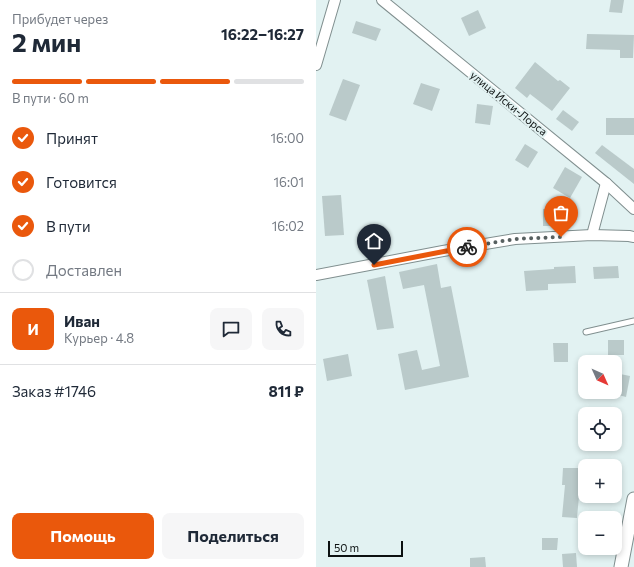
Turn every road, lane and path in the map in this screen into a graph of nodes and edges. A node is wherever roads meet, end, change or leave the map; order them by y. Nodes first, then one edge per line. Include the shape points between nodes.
1 (335, 0) edge
2 (382, 0) edge
3 (316, 65) edge
4 (606, 183) junction
5 (634, 209) edge
6 (592, 235) junction
7 (634, 237) edge
8 (316, 275) edge
9 (634, 321) edge
10 (586, 332) dead end
11 (634, 499) edge
12 (621, 567) edge

1 - 3 street
2 - 4 street, улица Иски-Лорса
4 - 5 street, улица Иски-Лорса
4 - 6 street
6 - 7 street
6 - 8 street via 515,239
9 - 10 lane
11 - 12 street

